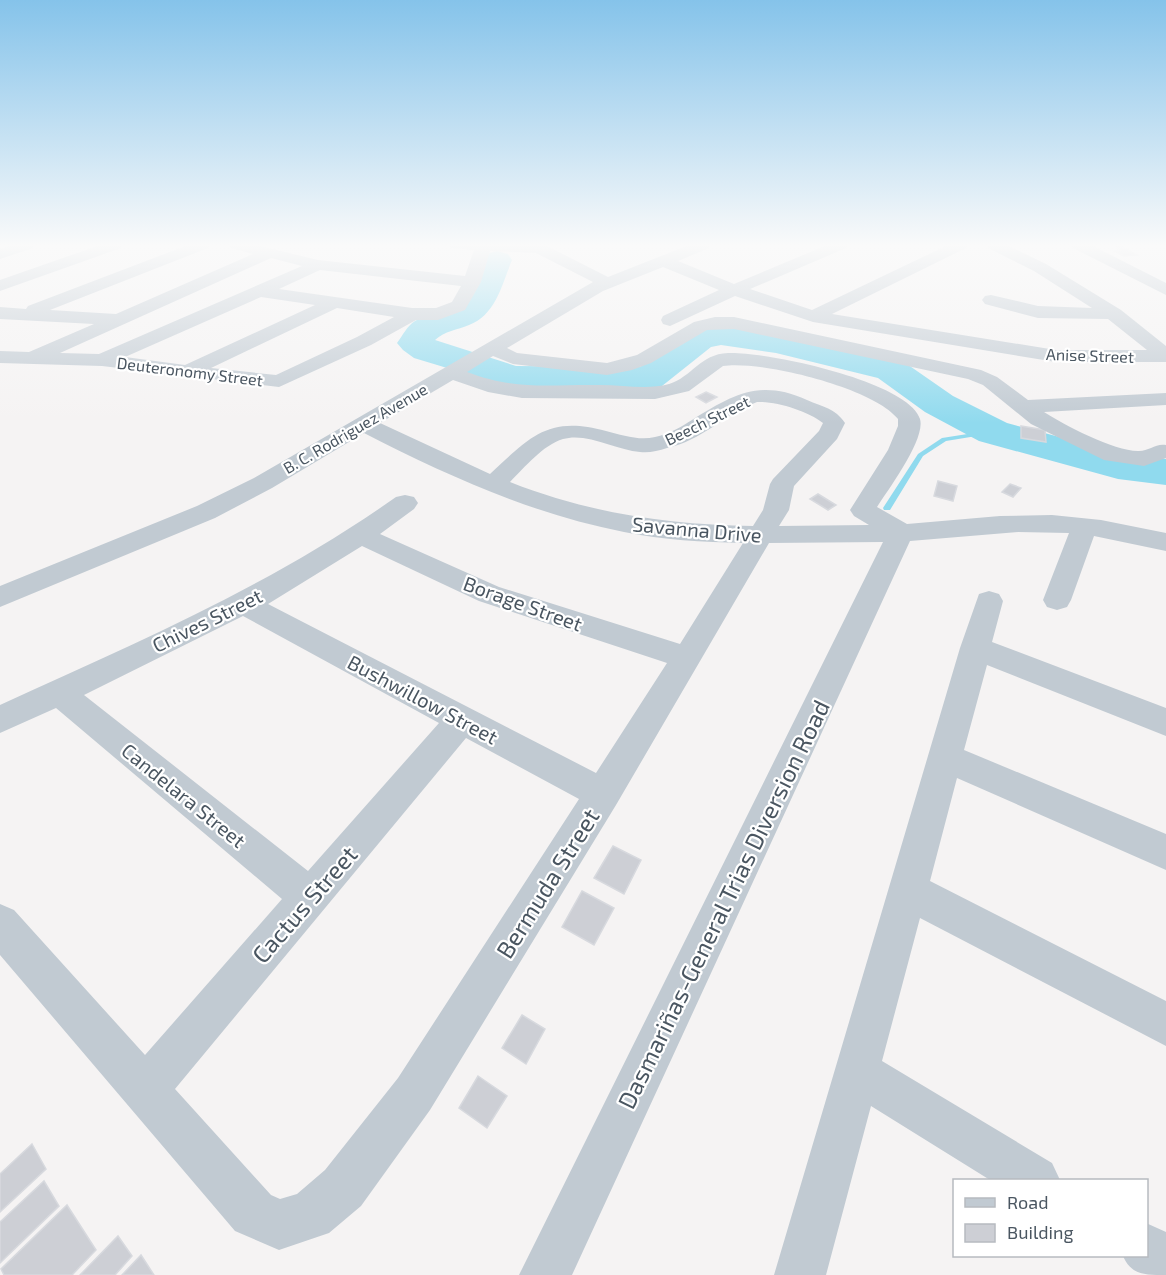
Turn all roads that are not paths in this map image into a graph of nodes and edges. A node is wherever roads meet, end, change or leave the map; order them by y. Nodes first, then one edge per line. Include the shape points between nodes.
1 (49, 304) edge
2 (150, 304) edge
3 (330, 304) edge
4 (344, 304) edge
5 (460, 304) edge
6 (569, 304) edge
7 (704, 304) edge
8 (778, 304) edge
9 (837, 304) edge
10 (1009, 304) edge
11 (1099, 304) edge
12 (228, 305) joint
13 (0, 313) edge
14 (25, 314) junction
15 (412, 314) junction
16 (1114, 314) junction
17 (813, 316) junction
18 (117, 319) junction
19 (663, 324) dead end
20 (490, 349) junction
21 (1166, 356) edge
22 (2, 359) edge
23 (31, 359) junction
24 (102, 360) junction
25 (188, 371) junction
26 (452, 371) junction
27 (1166, 399) edge
28 (1166, 411) edge
29 (1032, 413) junction
30 (364, 424) junction
31 (1162, 451) dead end
32 (492, 484) junction
33 (405, 503) dead end
34 (1085, 526) junction
35 (901, 532) junction
36 (362, 536) junction
37 (762, 536) junction
38 (1166, 542) edge
39 (0, 597) edge
40 (1057, 600) dead end
41 (988, 601) dead end
42 (244, 604) junction
43 (975, 648) junction
44 (687, 658) junction
45 (58, 692) junction
46 (462, 719) junction
47 (0, 720) edge
48 (1166, 722) edge
49 (945, 757) junction
50 (603, 794) junction
51 (1166, 852) edge
52 (908, 890) junction
53 (310, 897) junction
54 (4, 936) edge
55 (1166, 1024) edge
56 (856, 1072) junction
57 (146, 1089) junction
58 (1033, 1179) edge
59 (1148, 1250) edge
60 (1166, 1261) edge
61 (545, 1275) edge
62 (800, 1275) edge

1 - 14 street
2 - 18 street
3 - 25 street
4 - 15 street
5 - 15 street via 428,316
6 - 20 street, B. C. Rodriguez Avenue
7 - 19 street
8 - 17 street, Anise Street
9 - 17 street
10 - 16 street via 1038,312
11 - 16 street
12 - 18 street
12 - 24 street
13 - 14 street
14 - 18 street
15 - 25 street, Deuteronomy Street via 364,342 279,381
16 - 21 street
17 - 21 street, Anise Street via 1056,356
18 - 23 street
20 - 26 street, B. C. Rodriguez Avenue
20 - 29 street via 513,357 607,369 644,359 701,326 734,323 974,374 990,381
22 - 23 street, Deuteronomy Street
23 - 24 street, Deuteronomy Street
24 - 25 street, Deuteronomy Street
26 - 30 street, B. C. Rodriguez Avenue
26 - 35 street via 510,391 636,392 673,390 687,384 707,364 743,358 803,370 873,391 897,403 909,418 910,434 863,510
27 - 29 street
28 - 29 street
29 - 31 street via 1112,455 1144,459
30 - 32 street, Savanna Drive
30 - 39 street, B. C. Rodriguez Avenue via 206,512
32 - 37 street, Savanna Drive via 615,521 664,530
32 - 37 street, Beech Street via 541,443 561,432 582,432 651,446 677,438 750,398 779,396 824,414 834,423 830,434 782,484 776,510
33 - 36 street, Chives Street
34 - 35 street, Savanna Drive via 1036,523
34 - 38 street, Savanna Drive
34 - 40 street
35 - 37 street, Savanna Drive
35 - 61 street, Dasmariñas-General Trias Diversion Road
36 - 42 street, Chives Street
36 - 44 street, Borage Street via 489,594
37 - 44 street, Bermuda Street
41 - 43 street
42 - 45 street, Chives Street
42 - 46 street, Bushwillow Street
43 - 48 street
43 - 49 street
44 - 50 street, Bermuda Street
45 - 47 street, Chives Street
45 - 53 street, Candelara Street
46 - 50 street, Bushwillow Street
46 - 53 street, Cactus Street
49 - 51 street
49 - 52 street
50 - 57 street, Bermuda Street via 414,1094 343,1188 311,1215 279,1225 253,1213
52 - 55 street
52 - 56 street
53 - 57 street, Cactus Street
54 - 57 street
56 - 58 street
56 - 62 street
59 - 60 street

